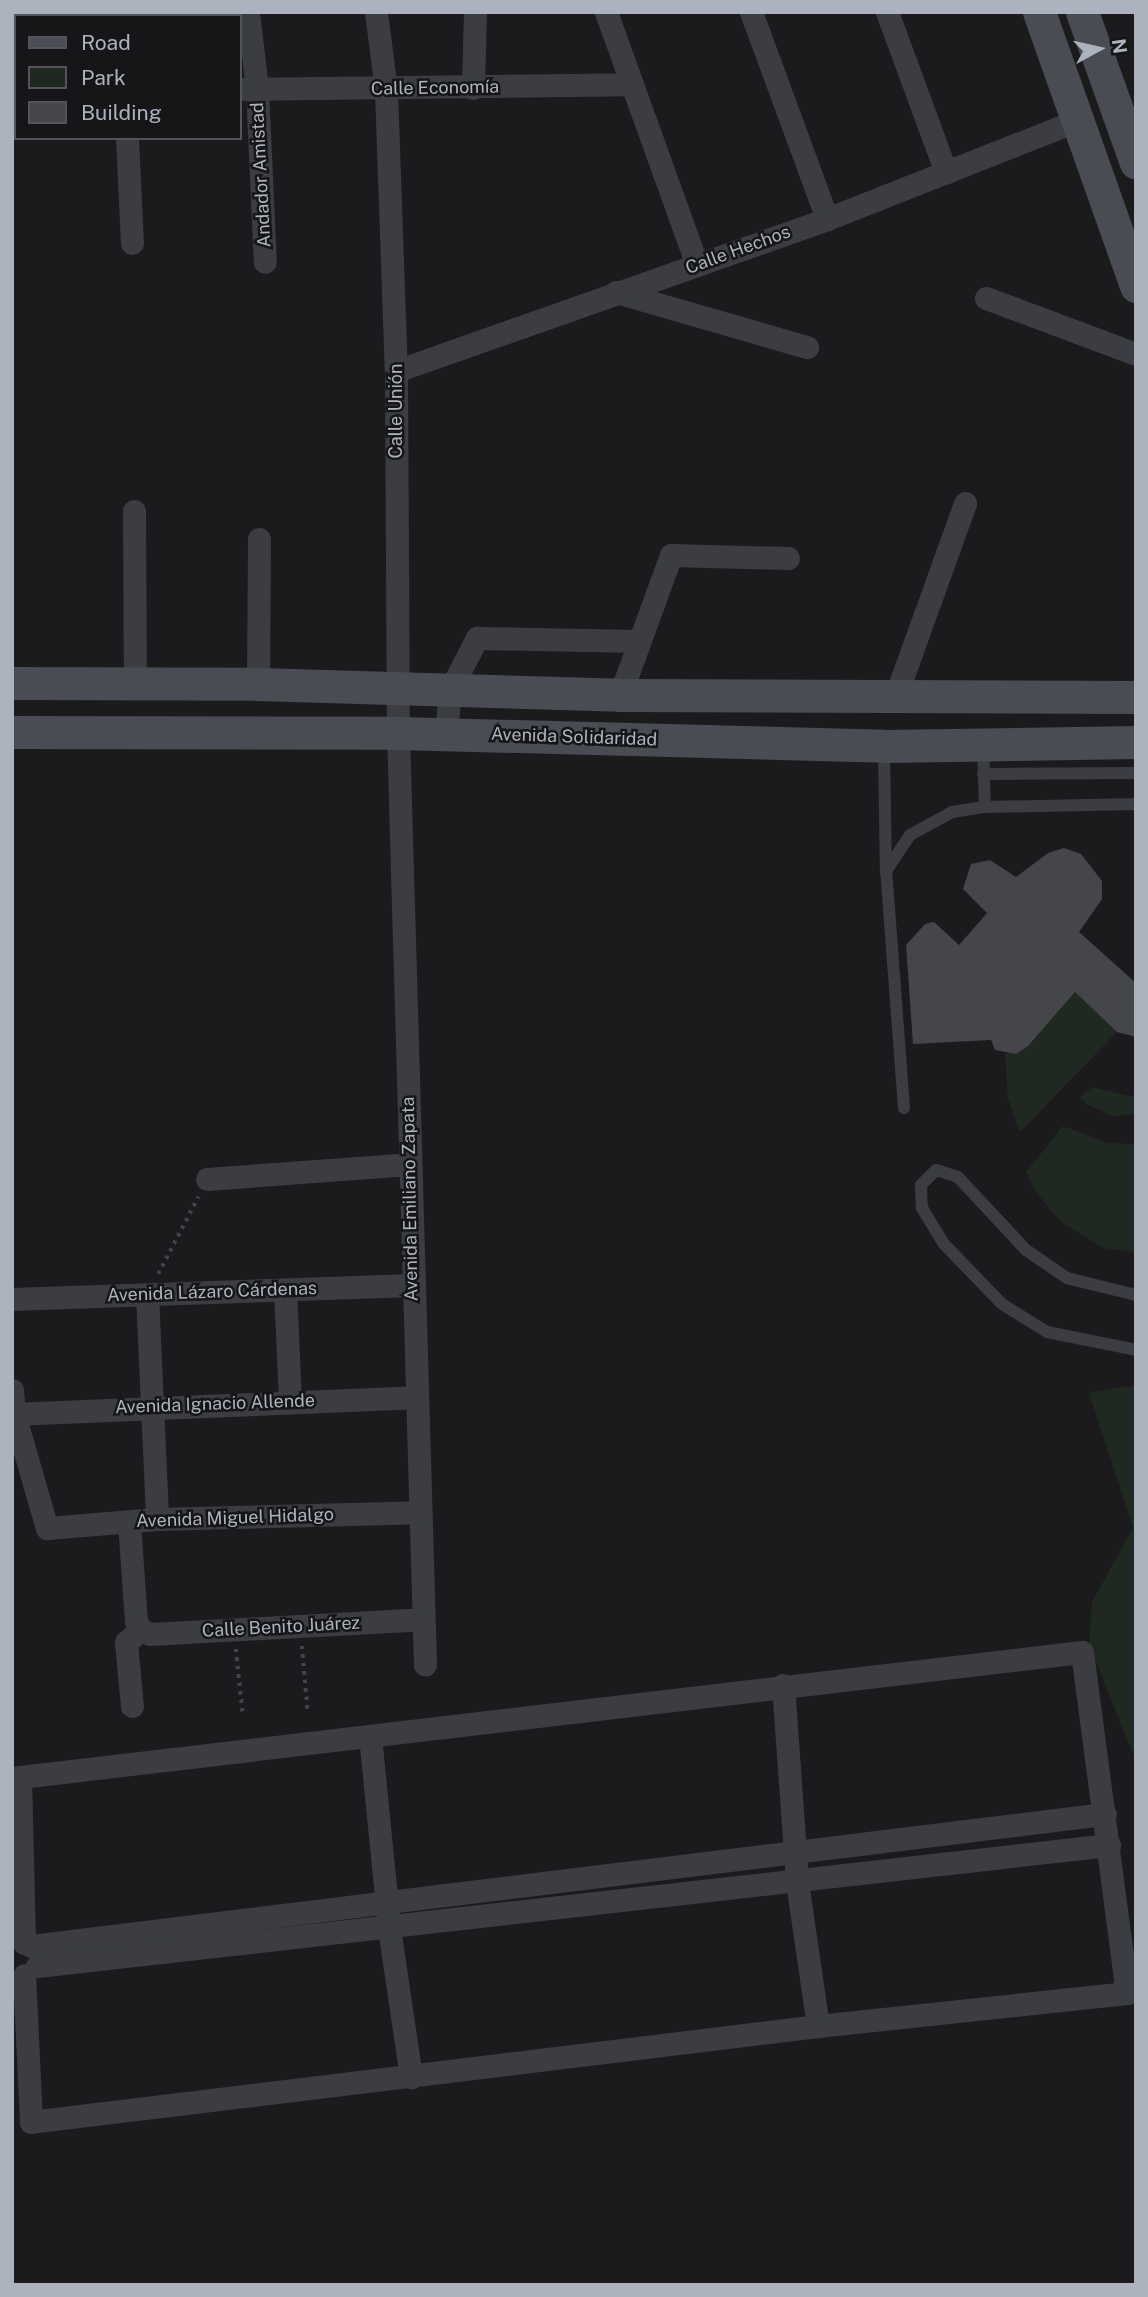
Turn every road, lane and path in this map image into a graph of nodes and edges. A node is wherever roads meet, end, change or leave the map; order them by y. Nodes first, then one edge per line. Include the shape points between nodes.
1 (248, 12) edge
2 (376, 12) edge
3 (475, 12) edge
4 (606, 12) edge
5 (751, 12) edge
6 (887, 12) edge
7 (1039, 12) edge
8 (1082, 12) edge
9 (630, 84) junction
10 (472, 88) junction
11 (248, 89) edge
12 (386, 90) junction
13 (1078, 120) junction
14 (127, 140) edge
15 (1135, 159) edge
16 (946, 172) junction
17 (827, 219) junction
18 (1127, 231) edge
19 (132, 243) dead end
20 (265, 262) dead end
21 (697, 265) junction
22 (1136, 286) edge
23 (616, 292) junction
24 (986, 298) dead end
25 (807, 347) dead end
26 (1136, 354) edge
27 (396, 371) junction
28 (965, 503) dead end
29 (134, 511) dead end
30 (259, 539) dead end
31 (788, 558) dead end
32 (639, 641) junction
33 (12, 683) edge
34 (135, 684) junction
35 (258, 684) junction
36 (397, 688) junction
37 (450, 690) junction
38 (620, 695) junction
39 (839, 695) junction
40 (896, 695) junction
41 (1136, 697) edge
42 (12, 732) edge
43 (398, 733) junction
44 (446, 734) junction
45 (1136, 742) edge
46 (839, 744) junction
47 (884, 746) junction
48 (983, 759) junction
49 (1136, 773) edge
50 (1136, 804) edge
51 (985, 807) junction
52 (886, 871) junction
53 (904, 1108) dead end
54 (409, 1164) junction
55 (207, 1179) joint
56 (412, 1285) junction
57 (285, 1290) junction
58 (147, 1295) junction
59 (1136, 1295) edge
60 (12, 1299) edge
61 (1136, 1350) edge
62 (12, 1390) edge
63 (416, 1397) junction
64 (290, 1401) junction
65 (152, 1405) junction
66 (14, 1415) junction
67 (419, 1512) junction
68 (157, 1519) junction
69 (129, 1522) junction
70 (423, 1619) junction
71 (300, 1626) junction
72 (141, 1630) junction
73 (235, 1630) junction
74 (425, 1665) dead end
75 (783, 1685) junction
76 (132, 1706) dead end
77 (308, 1712) dead end
78 (243, 1714) dead end
79 (370, 1736) junction
80 (16, 1778) edge
81 (1105, 1814) junction
82 (1109, 1845) junction
83 (795, 1852) junction
84 (797, 1882) junction
85 (387, 1903) junction
86 (389, 1928) junction
87 (23, 1958) edge
88 (818, 2025) junction
89 (411, 2077) junction

1 - 11 street, Andador Amistad
2 - 12 street, Calle Unión
3 - 10 street
4 - 9 street
5 - 17 street
6 - 16 street
7 - 13 main road
8 - 15 main road
9 - 10 street, Calle Economía
9 - 21 street
10 - 12 street, Calle Economía
11 - 12 street, Calle Economía
11 - 20 street, Andador Amistad
12 - 27 street, Calle Unión
13 - 16 street, Calle Hechos
13 - 18 main road
14 - 19 street
16 - 17 street, Calle Hechos
17 - 21 street, Calle Hechos
18 - 22 main road
21 - 23 street, Calle Hechos
23 - 25 street
23 - 27 street, Calle Hechos
24 - 26 street
27 - 36 street, Calle Unión
28 - 40 street
29 - 34 street
30 - 35 street
31 - 32 street via 671,555
32 - 37 street via 477,638
32 - 38 street
33 - 34 main road
34 - 35 main road
35 - 36 main road
36 - 37 main road
36 - 43 street, Calle Unión
37 - 38 main road
37 - 44 street
38 - 39 main road
39 - 40 main road
39 - 46 main road
40 - 41 main road
42 - 43 main road, Avenida Solidaridad
43 - 44 main road, Avenida Solidaridad
43 - 54 street, Avenida Emiliano Zapata
44 - 46 main road, Avenida Solidaridad
45 - 48 main road, Avenida Solidaridad
46 - 47 main road, Avenida Solidaridad
47 - 48 main road, Avenida Solidaridad
47 - 52 lane
48 - 49 lane
48 - 51 lane
50 - 51 lane
51 - 52 lane via 927,822 910,835
52 - 53 lane
54 - 55 street
54 - 56 street, Avenida Emiliano Zapata
55 - 58 path
56 - 57 street, Avenida Lázaro Cárdenas
56 - 63 street, Avenida Emiliano Zapata
57 - 58 street, Avenida Lázaro Cárdenas
57 - 64 street
58 - 60 street, Avenida Lázaro Cárdenas
58 - 65 street
59 - 61 lane via 1067,1278 1026,1250 958,1177 936,1170 921,1185 922,1208 944,1244 1002,1304 1046,1332
62 - 66 street
63 - 64 street, Avenida Ignacio Allende
63 - 67 street, Avenida Emiliano Zapata
64 - 65 street, Avenida Ignacio Allende
65 - 66 street, Avenida Ignacio Allende
65 - 68 street
66 - 69 street, Avenida Miguel Hidalgo via 43,1524 52,1530
67 - 68 street, Avenida Miguel Hidalgo
67 - 70 street, Avenida Emiliano Zapata
68 - 69 street, Avenida Miguel Hidalgo
69 - 72 street via 136,1621
70 - 71 street, Calle Benito Juárez
70 - 74 street, Avenida Emiliano Zapata
71 - 73 street, Calle Benito Juárez
71 - 77 path
72 - 73 street, Calle Benito Juárez via 150,1634
72 - 76 street via 126,1642
73 - 78 path
75 - 79 street
75 - 81 street via 1082,1651
75 - 83 street
79 - 80 street
79 - 85 street
80 - 87 street
81 - 82 street
81 - 83 street
82 - 84 street
82 - 88 street via 1127,1993
83 - 84 street
83 - 85 street
84 - 86 street
84 - 88 street
85 - 86 street
85 - 87 street
86 - 87 street
86 - 89 street
87 - 89 street via 31,2122
88 - 89 street

